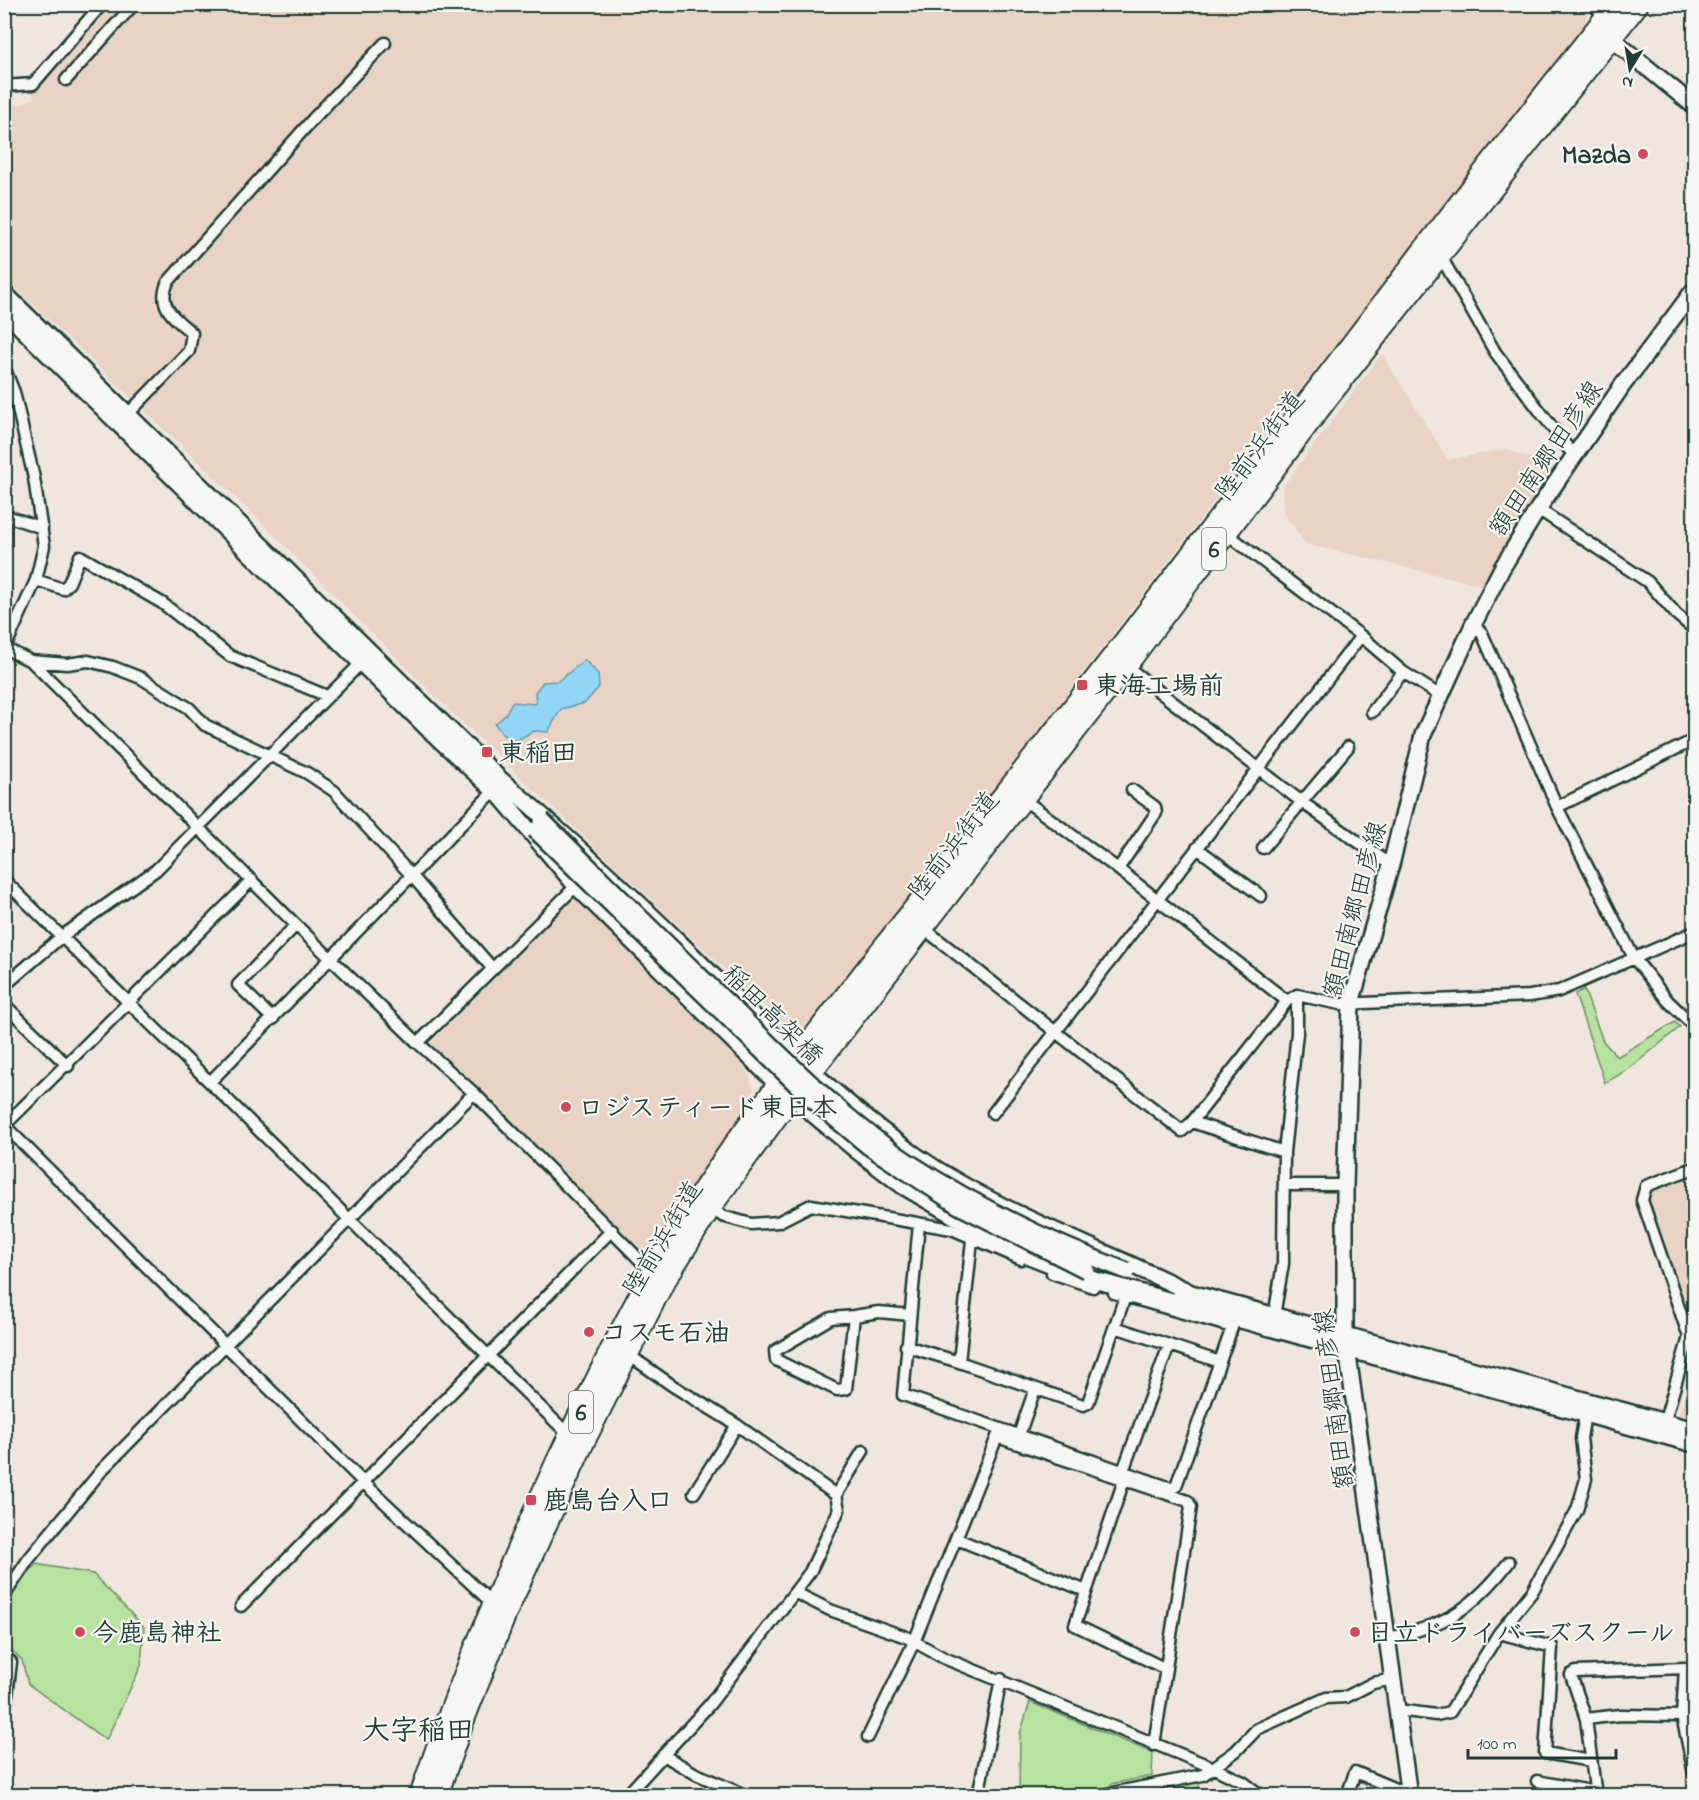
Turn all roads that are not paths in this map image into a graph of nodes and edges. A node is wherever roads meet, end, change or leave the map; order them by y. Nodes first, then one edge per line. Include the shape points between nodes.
1 (102, 4) edge
2 (135, 4) edge
3 (1638, 4) edge
4 (1606, 8) edge
5 (1612, 39) junction
6 (385, 43) dead end
7 (66, 80) dead end
8 (4, 86) edge
9 (1695, 106) edge
10 (1440, 255) junction
11 (1695, 290) edge
12 (4, 293) edge
13 (4, 311) edge
14 (4, 367) edge
15 (9, 393) edge
16 (128, 414) junction
17 (1574, 456) junction
18 (1538, 509) junction
19 (4, 515) edge
20 (42, 528) junction
21 (1226, 533) junction
22 (36, 580) junction
23 (1473, 625) junction
24 (1695, 629) edge
25 (1361, 636) junction
26 (5, 649) edge
27 (367, 657) junction
28 (31, 661) junction
29 (1126, 666) junction
30 (1403, 672) junction
31 (1439, 695) junction
32 (327, 696) junction
33 (1372, 712) dead end
34 (1695, 740) edge
35 (1348, 747) dead end
36 (270, 754) junction
37 (1258, 768) junction
38 (498, 785) junction
39 (1132, 790) dead end
40 (1023, 799) junction
41 (1303, 803) junction
42 (1557, 807) junction
43 (198, 825) junction
44 (539, 825) junction
45 (1197, 848) junction
46 (1263, 848) dead end
47 (1391, 866) junction
48 (1118, 868) junction
49 (412, 876) junction
50 (4, 880) edge
51 (252, 880) junction
52 (576, 886) junction
53 (1261, 896) dead end
54 (1157, 900) junction
55 (296, 924) junction
56 (922, 927) junction
57 (1695, 932) edge
58 (62, 938) junction
59 (1634, 958) junction
60 (333, 959) junction
61 (493, 969) junction
62 (4, 986) edge
63 (1292, 998) junction
64 (130, 1002) junction
65 (1351, 1003) junction
66 (4, 1004) edge
67 (273, 1019) junction
68 (1695, 1026) edge
69 (1056, 1032) junction
70 (418, 1043) junction
71 (804, 1064) junction
72 (68, 1066) junction
73 (210, 1082) junction
74 (784, 1090) junction
75 (474, 1093) junction
76 (993, 1113) dead end
77 (1192, 1122) junction
78 (5, 1126) edge
79 (1284, 1152) junction
80 (1695, 1168) edge
81 (1284, 1185) junction
82 (1345, 1185) junction
83 (711, 1207) junction
84 (351, 1219) junction
85 (919, 1224) junction
86 (612, 1230) junction
87 (972, 1240) junction
88 (661, 1274) junction
89 (1127, 1292) junction
90 (1190, 1292) junction
91 (910, 1315) junction
92 (854, 1316) junction
93 (1274, 1316) junction
94 (1234, 1323) junction
95 (1115, 1327) junction
96 (1345, 1334) junction
97 (225, 1344) junction
98 (1169, 1345) junction
99 (906, 1346) junction
100 (1348, 1350) junction
101 (626, 1353) junction
102 (488, 1356) junction
103 (959, 1362) junction
104 (1220, 1362) junction
105 (1035, 1389) junction
106 (1585, 1415) junction
107 (737, 1425) junction
108 (1662, 1429) junction
109 (1695, 1430) edge
110 (998, 1433) junction
111 (1019, 1435) junction
112 (576, 1441) junction
113 (1695, 1444) edge
114 (863, 1451) dead end
115 (1123, 1476) junction
116 (363, 1482) junction
117 (694, 1493) dead end
118 (836, 1495) junction
119 (957, 1539) junction
120 (1509, 1562) dead end
121 (1086, 1591) junction
122 (796, 1593) junction
123 (4, 1596) edge
124 (241, 1606) dead end
125 (500, 1608) junction
126 (1499, 1633) junction
127 (1388, 1638) junction
128 (914, 1642) junction
129 (4, 1656) edge
130 (1166, 1669) junction
131 (1001, 1679) junction
132 (1394, 1679) junction
133 (1398, 1710) junction
134 (1682, 1716) junction
135 (1586, 1719) junction
136 (4, 1720) edge
137 (868, 1737) dead end
138 (1154, 1745) junction
139 (663, 1755) junction
140 (1591, 1761) junction
141 (1214, 1768) junction
142 (1695, 1773) edge
143 (1537, 1780) dead end
144 (1130, 1793) edge
145 (1409, 1793) edge
146 (1596, 1794) edge
147 (420, 1796) edge
148 (437, 1796) edge
149 (626, 1796) edge
150 (747, 1796) edge
151 (978, 1796) edge
152 (1097, 1796) edge
153 (1262, 1796) edge
154 (1347, 1796) edge

1 - 8 street via 33,84
2 - 7 street
3 - 5 highway, 陸前浜街道 / 6
4 - 5 street
4 - 71 highway, 陸前浜街道 / 6
5 - 9 street
5 - 10 highway, 陸前浜街道 / 6
6 - 16 street via 168,282 163,291 165,306 192,333 189,351
10 - 17 street via 1495,352
10 - 21 highway, 陸前浜街道 / 6
11 - 17 street, 額田南郷田彦線
12 - 16 street
13 - 27 street
14 - 15 street
15 - 20 street via 34,478
16 - 27 street
17 - 18 street, 額田南郷田彦線
18 - 23 street, 額田南郷田彦線
18 - 24 street via 1648,582
19 - 20 street
20 - 22 street via 44,546
21 - 25 street
21 - 29 highway, 陸前浜街道 / 6
22 - 26 street
22 - 32 street via 63,589 80,556 162,603 230,656
23 - 31 street, 額田南郷田彦線
23 - 42 street via 1482,633
25 - 30 street
25 - 37 street
26 - 28 street
27 - 32 street
27 - 38 street
28 - 36 street via 88,661 122,670 189,708 205,725
28 - 43 street
29 - 37 street
29 - 40 highway, 陸前浜街道 / 6
30 - 31 street
30 - 33 street
31 - 47 street, 額田南郷田彦線 via 1423,735
32 - 36 street
34 - 42 street
35 - 41 street
36 - 43 street
36 - 49 street via 334,791
37 - 41 street
37 - 45 street
38 - 44 street
38 - 49 street
38 - 52 street
38 - 71 street via 573,841
39 - 48 street via 1155,807 1156,813
40 - 48 street
40 - 56 highway, 陸前浜街道 / 6
41 - 46 street
41 - 47 street
42 - 59 street
43 - 51 street
43 - 58 street via 156,870
44 - 89 street, 稲田高架橋, bridge via 809,1098 869,1147 957,1205
44 - 90 street, 稲田高架橋, bridge via 816,1089 906,1160 1064,1247
45 - 53 street
45 - 54 street
47 - 65 street, 額田南郷田彦線
48 - 54 street
49 - 60 street
49 - 61 street
50 - 58 street
51 - 55 street
51 - 64 street
52 - 61 street
52 - 74 street
54 - 63 street
54 - 69 street
55 - 60 street
55 - 67 street via 238,985
56 - 69 street
56 - 71 highway, 陸前浜街道 / 6
57 - 59 street
58 - 62 street
58 - 64 street
59 - 65 street via 1558,991 1530,996
59 - 68 street via 1663,995
60 - 67 street
60 - 70 street
61 - 70 street
63 - 65 street
63 - 77 street
63 - 79 street via 1297,1033
64 - 72 street
64 - 73 street
65 - 82 street, 額田南郷田彦線
66 - 72 street
67 - 73 street
69 - 76 street
69 - 77 street via 1182,1131
70 - 75 street
71 - 74 highway, 陸前浜街道 / 6
71 - 90 street via 918,1157 964,1186 1010,1211
72 - 78 street
73 - 84 street
74 - 83 highway, 陸前浜街道 / 6
74 - 88 highway, 陸前浜街道 / 6 via 684,1218
74 - 89 street via 903,1186 1024,1254
75 - 84 street
75 - 86 street
77 - 79 street
78 - 97 street
79 - 81 street
80 - 108 street via 1646,1186 1642,1200 1689,1337
81 - 82 street
81 - 93 street via 1283,1264
82 - 96 street, 額田南郷田彦線
83 - 85 street via 722,1216 751,1224 778,1222 811,1205
83 - 88 highway, 陸前浜街道 / 6
84 - 97 street
84 - 102 street
85 - 87 street via 951,1229
85 - 91 street
86 - 88 street
86 - 102 street
87 - 89 street via 1075,1282
87 - 103 street
88 - 101 highway, 陸前浜街道 / 6
88 - 112 highway, 陸前浜街道 / 6
89 - 94 street
89 - 95 street
90 - 93 street
91 - 92 street via 879,1312
91 - 99 street
92 - 92 street via 831,1318 775,1351 776,1360 837,1390 846,1389
93 - 96 street
94 - 100 street
94 - 104 street
95 - 98 street
95 - 105 street via 1088,1403 1083,1405
96 - 100 street, 額田南郷田彦線
96 - 108 street
97 - 116 street
97 - 123 street via 102,1470 28,1560
98 - 104 street
98 - 115 street
99 - 103 street
99 - 110 street via 903,1395
100 - 106 street
100 - 127 street, 額田南郷田彦線
101 - 107 street
101 - 112 highway, 陸前浜街道 / 6
102 - 112 street
102 - 116 street
103 - 105 street
104 - 115 street via 1176,1486
105 - 111 street
106 - 108 street
106 - 126 street via 1581,1438 1586,1479 1577,1510 1533,1592
107 - 117 street
107 - 118 street
108 - 109 street
108 - 113 street
110 - 111 street
110 - 115 street
110 - 119 street
111 - 115 street
112 - 125 highway, 陸前浜街道 / 6
114 - 118 street
115 - 121 street
115 - 130 street via 1188,1501 1191,1507
116 - 124 street
116 - 125 street
118 - 122 street via 839,1510
119 - 121 street
119 - 128 street
120 - 127 street via 1472,1605 1456,1616 1414,1633
121 - 130 street via 1075,1625
122 - 128 street
122 - 139 street via 710,1704
125 - 147 highway, 陸前浜街道 / 6
125 - 148 highway, 陸前浜街道 / 6
126 - 133 street via 1450,1713
126 - 140 street via 1552,1647 1545,1753
127 - 132 street, 額田南郷田彦線
128 - 131 street
128 - 137 street
129 - 136 street via 11,1662
130 - 138 street
131 - 138 street
131 - 151 street
132 - 133 street, 額田南郷田彦線
132 - 141 street via 1373,1683 1346,1697 1326,1698 1257,1729
133 - 145 street, 額田南郷田彦線
134 - 135 street
134 - 135 street via 1685,1668 1576,1672 1572,1675
134 - 142 street
135 - 140 street
138 - 141 street
139 - 149 street
139 - 150 street
140 - 146 street
141 - 144 street via 1203,1775
141 - 153 street
143 - 146 street
144 - 152 street
145 - 154 street via 1355,1772

